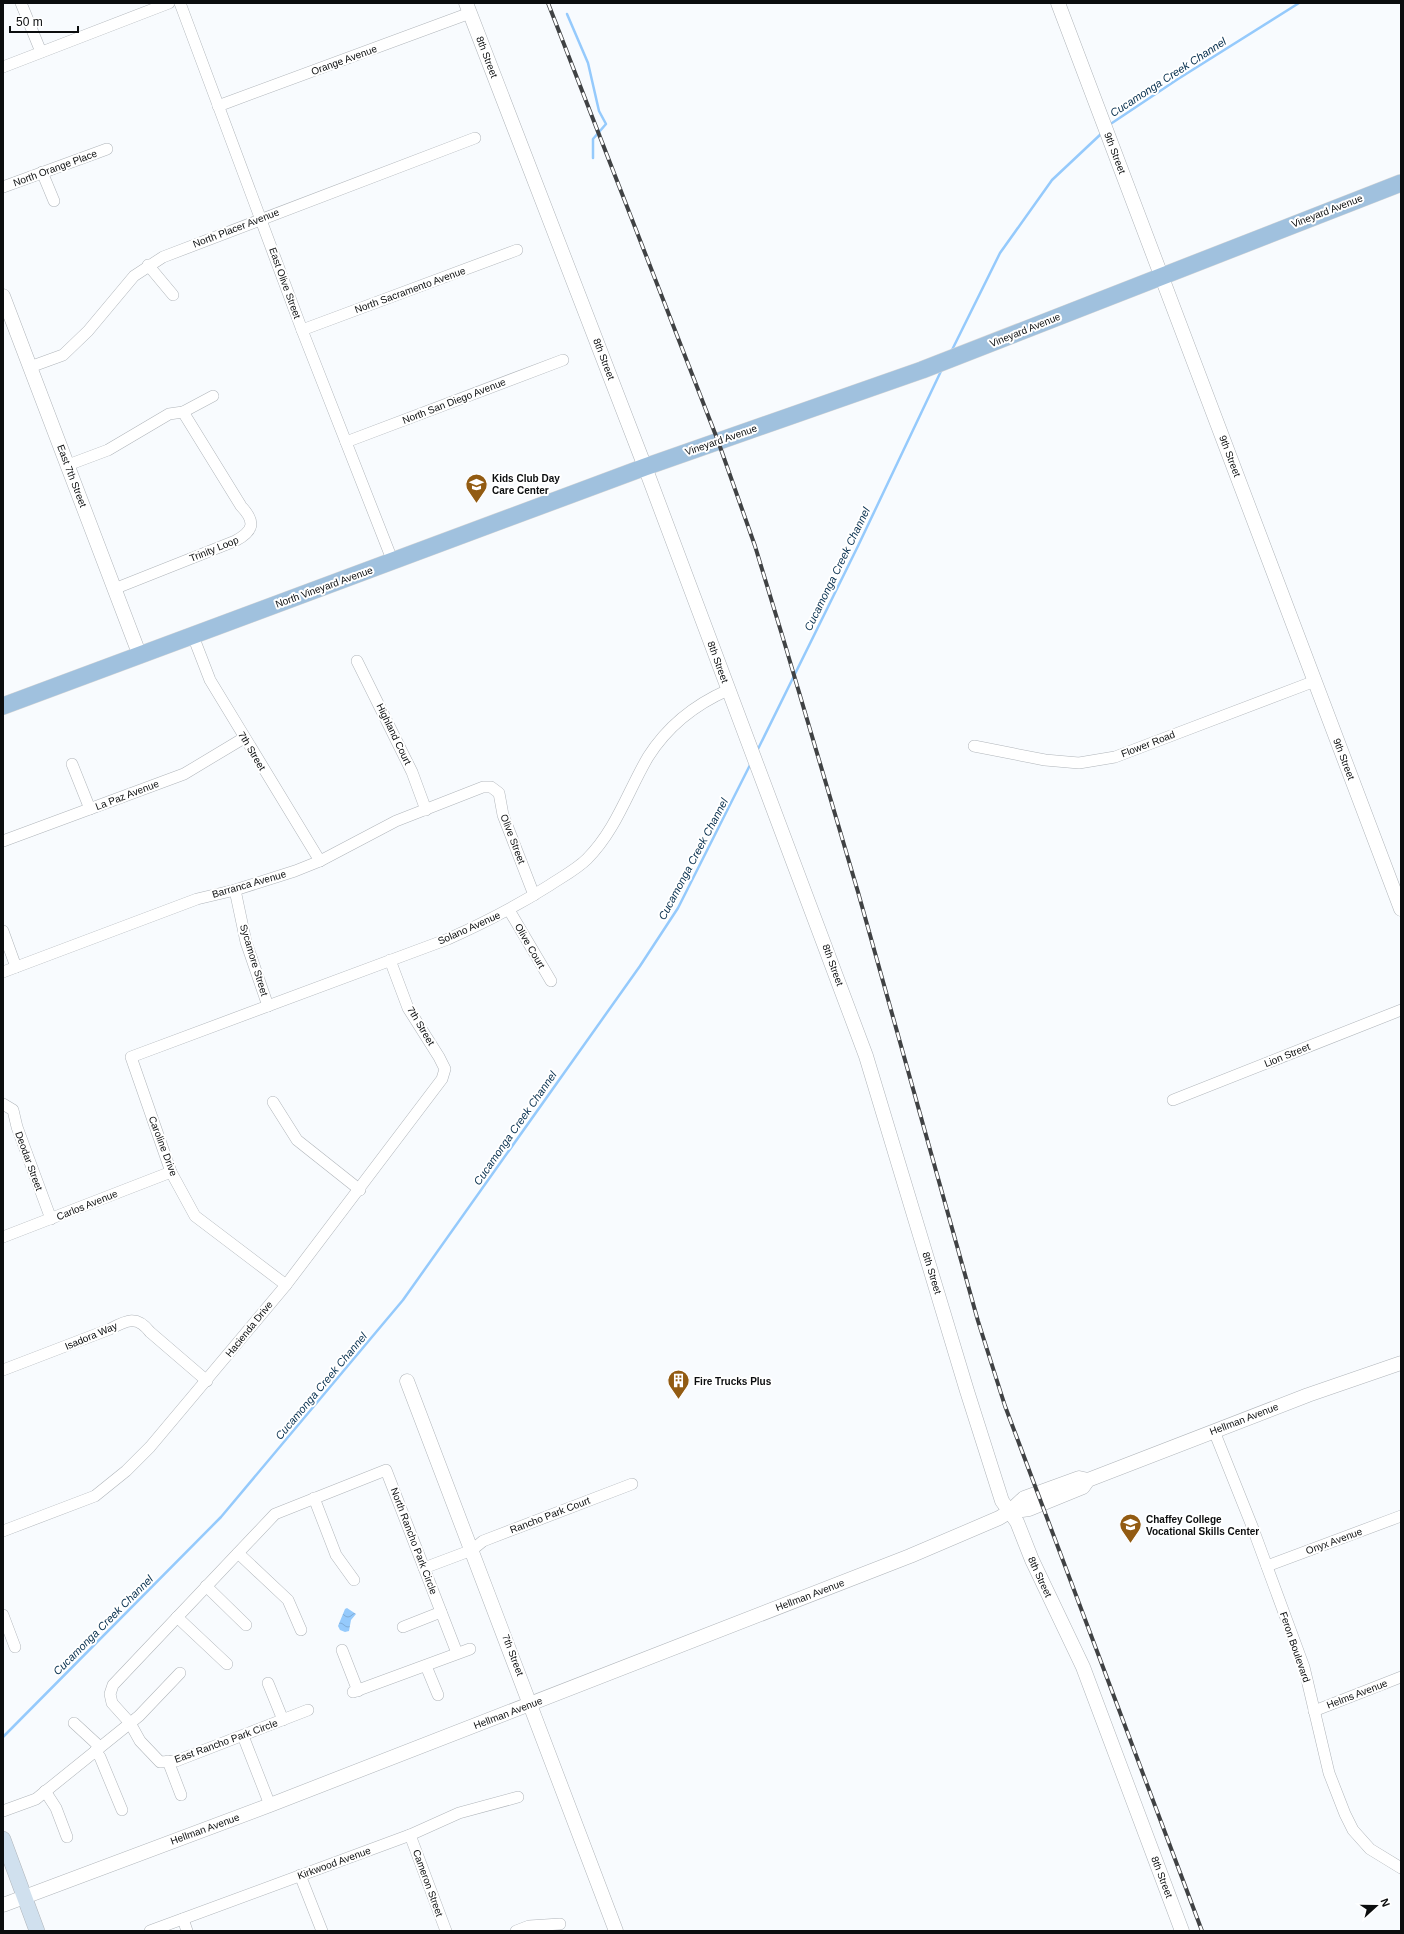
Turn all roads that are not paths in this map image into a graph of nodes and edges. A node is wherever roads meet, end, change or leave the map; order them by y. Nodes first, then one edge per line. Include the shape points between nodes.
1 (21, 3) edge
2 (169, 3) edge
3 (180, 3) edge
4 (1058, 3) edge
5 (468, 8) edge
6 (41, 52) junction
7 (3, 67) edge
8 (218, 106) junction
9 (475, 138) dead end
10 (107, 149) dead end
11 (42, 172) junction
12 (1401, 183) edge
13 (3, 187) edge
14 (54, 201) dead end
15 (261, 218) junction
16 (517, 250) dead end
17 (148, 265) junction
18 (1162, 275) junction
19 (173, 294) dead end
20 (3, 296) edge
21 (302, 330) junction
22 (563, 360) dead end
23 (30, 367) junction
24 (213, 396) dead end
25 (183, 412) junction
26 (346, 442) junction
27 (68, 465) junction
28 (646, 467) junction
29 (393, 562) junction
30 (114, 589) junction
31 (193, 636) junction
32 (140, 656) junction
33 (357, 661) dead end
34 (1315, 681) junction
35 (728, 690) junction
36 (3, 706) edge
37 (244, 738) junction
38 (974, 746) dead end
39 (72, 764) dead end
40 (491, 787) joint
41 (90, 809) junction
42 (426, 810) junction
43 (3, 841) edge
44 (320, 861) junction
45 (235, 890) junction
46 (534, 895) junction
47 (1401, 909) edge
48 (509, 910) junction
49 (3, 931) edge
50 (390, 960) junction
51 (16, 967) junction
52 (3, 972) edge
53 (551, 981) dead end
54 (268, 1006) junction
55 (1401, 1010) edge
56 (131, 1057) joint
57 (445, 1069) joint
58 (1173, 1100) dead end
59 (273, 1102) dead end
60 (5, 1105) edge
61 (171, 1172) junction
62 (360, 1190) junction
63 (51, 1219) junction
64 (3, 1237) edge
65 (286, 1285) junction
66 (1401, 1363) edge
67 (3, 1370) edge
68 (207, 1381) junction
69 (406, 1381) dead end
70 (1214, 1431) junction
71 (386, 1470) joint
72 (632, 1484) dead end
73 (314, 1498) junction
74 (1009, 1512) junction
75 (1401, 1516) edge
76 (3, 1531) edge
77 (472, 1550) junction
78 (238, 1553) junction
79 (1267, 1566) junction
80 (424, 1568) junction
81 (354, 1580) dead end
82 (206, 1586) junction
83 (441, 1612) junction
84 (3, 1615) edge
85 (177, 1617) junction
86 (246, 1625) dead end
87 (403, 1627) dead end
88 (301, 1630) dead end
89 (15, 1647) dead end
90 (470, 1649) dead end
91 (342, 1650) dead end
92 (457, 1653) junction
93 (227, 1664) dead end
94 (426, 1666) junction
95 (180, 1673) dead end
96 (1401, 1677) edge
97 (268, 1683) dead end
98 (438, 1695) dead end
99 (531, 1704) junction
100 (308, 1710) dead end
101 (1314, 1711) junction
102 (283, 1720) junction
103 (74, 1723) dead end
104 (130, 1723) junction
105 (243, 1736) junction
106 (97, 1749) junction
107 (168, 1761) junction
108 (45, 1791) junction
109 (181, 1795) dead end
110 (518, 1797) dead end
111 (270, 1805) junction
112 (122, 1810) dead end
113 (3, 1811) edge
114 (410, 1835) junction
115 (67, 1837) dead end
116 (3, 1839) edge
117 (1401, 1868) edge
118 (300, 1875) junction
119 (24, 1896) junction
120 (3, 1905) edge
121 (183, 1919) junction
122 (560, 1924) dead end
123 (38, 1931) edge
124 (150, 1931) edge
125 (188, 1931) edge
126 (322, 1931) edge
127 (446, 1931) edge
128 (516, 1931) edge
129 (616, 1931) edge
130 (1182, 1931) edge

1 - 6 street
2 - 6 street
3 - 8 street, East Olive Street
4 - 18 street, 9th Street
5 - 8 street, Orange Avenue
5 - 28 street, 8th Street
6 - 7 street
8 - 15 street, East Olive Street
9 - 15 street, North Placer Avenue
10 - 11 street, North Orange Place
11 - 13 street, North Orange Place
11 - 14 street
12 - 18 main road, Vineyard Avenue
15 - 17 street, North Placer Avenue
15 - 21 street, East Olive Street
16 - 21 street, North Sacramento Avenue
17 - 19 street
17 - 23 street, North Placer Avenue via 134,276 88,331 63,355
18 - 28 main road, Vineyard Avenue via 922,370
18 - 34 street, 9th Street
20 - 23 street, East 7th Street
21 - 26 street, East Olive Street
22 - 26 street, North San Diego Avenue
23 - 27 street, East 7th Street
24 - 25 street
25 - 27 street via 170,414 108,450
25 - 30 street, Trinity Loop via 249,515 251,527 247,534 235,541
26 - 29 street, East Olive Street
27 - 30 street, East 7th Street
28 - 29 main road, North Vineyard Avenue
28 - 35 street, 8th Street
29 - 31 main road, North Vineyard Avenue
30 - 32 street, East 7th Street
31 - 32 main road, North Vineyard Avenue
31 - 37 street, 7th Street via 210,680
32 - 36 main road, North Vineyard Avenue
33 - 42 street, Highland Court via 412,772
34 - 38 street, Flower Road via 1115,757 1079,763 1045,760
34 - 47 street, 9th Street
35 - 46 street, Solano Avenue via 690,711 664,736 649,757 602,841 587,859
35 - 74 street, 8th Street via 866,1056 981,1438 1002,1501
37 - 41 street, La Paz Avenue via 184,774
37 - 44 street, 7th Street
39 - 41 street
40 - 42 street, Barranca Avenue via 483,787
40 - 46 street, Olive Street via 499,793 503,815
41 - 43 street, La Paz Avenue
42 - 44 street, Barranca Avenue via 396,821
44 - 45 street, Barranca Avenue
45 - 51 street, Barranca Avenue via 197,899
45 - 54 street, Sycamore Street via 246,942
46 - 48 street, Solano Avenue
48 - 50 street, Solano Avenue via 448,939
48 - 53 street, Olive Court
49 - 51 street
50 - 54 street, Solano Avenue
50 - 57 street, 7th Street via 408,1008
51 - 52 street, Barranca Avenue
54 - 56 street, Solano Avenue
55 - 58 street, Lion Street
56 - 61 street, Caroline Drive
57 - 62 street, Hacienda Drive via 442,1079
59 - 62 street via 297,1140
60 - 63 street, Deodar Street via 13,1110
61 - 63 street, Carlos Avenue
61 - 65 street, Caroline Drive via 195,1216
62 - 65 street, Hacienda Drive
63 - 64 street, Carlos Avenue
65 - 68 street, Hacienda Drive
66 - 70 street, Hellman Avenue
67 - 68 street, Isadora Way via 110,1329 124,1321 134,1321 143,1323
68 - 76 street, Hacienda Drive via 150,1447 95,1496
69 - 77 street, 7th Street
70 - 74 street, Hellman Avenue via 1088,1480 1079,1478 1024,1498
70 - 79 street, Feron Boulevard
71 - 73 street, East Rancho Park Circle
71 - 80 street, North Rancho Park Circle
72 - 77 street, Rancho Park Court via 483,1541
73 - 78 street, East Rancho Park Circle via 275,1514
73 - 81 street via 336,1555
74 - 99 street, Hellman Avenue via 910,1556
74 - 130 street, 8th Street via 1017,1522 1083,1668
75 - 79 street, Onyx Avenue
77 - 80 street, Rancho Park Court
77 - 99 street, 7th Street
78 - 82 street, East Rancho Park Circle
78 - 88 street via 288,1600
79 - 101 street, Feron Boulevard via 1304,1667
80 - 83 street, North Rancho Park Circle
82 - 85 street, East Rancho Park Circle
82 - 86 street
83 - 87 street
83 - 92 street, North Rancho Park Circle
84 - 89 street
85 - 93 street
85 - 104 street, East Rancho Park Circle via 113,1685 110,1694 112,1703
90 - 92 street
91 - 94 street via 355,1692
92 - 94 street
94 - 98 street
95 - 104 street
96 - 101 street, Helms Avenue
97 - 102 street, East Rancho Park Circle
99 - 111 street, Hellman Avenue
99 - 129 street, 7th Street
100 - 102 street, East Rancho Park Circle
101 - 117 street, Feron Boulevard via 1329,1773 1353,1830 1370,1849
102 - 105 street, East Rancho Park Circle
103 - 106 street
104 - 106 street
104 - 107 street, East Rancho Park Circle via 150,1753 160,1762
105 - 107 street, East Rancho Park Circle
105 - 111 street
106 - 108 street
106 - 112 street
107 - 109 street, East Rancho Park Circle
108 - 113 street via 36,1799
108 - 115 street via 56,1808
110 - 114 street, Kirkwood Avenue via 459,1813
111 - 119 street, Hellman Avenue
114 - 118 street, Kirkwood Avenue
114 - 127 street, Cameron Street
116 - 119 main road
118 - 121 street, Kirkwood Avenue
118 - 126 street
119 - 120 street, Hellman Avenue
119 - 123 main road
121 - 124 street, Kirkwood Avenue
121 - 125 street
122 - 128 street via 529,1926

